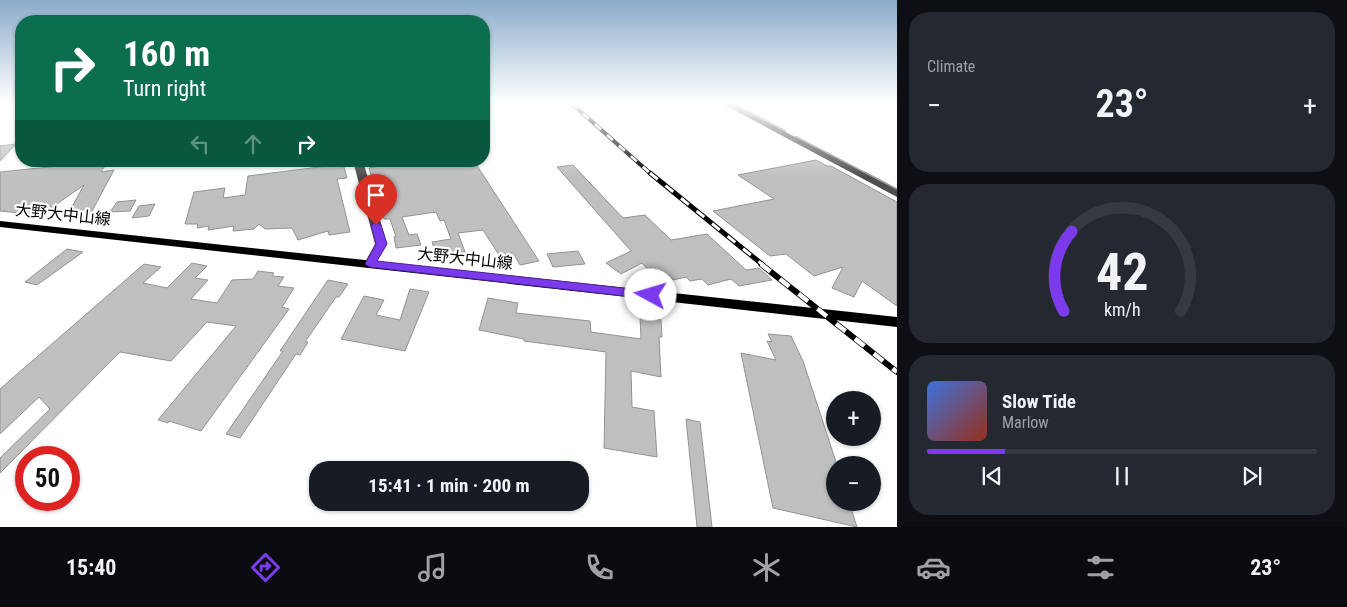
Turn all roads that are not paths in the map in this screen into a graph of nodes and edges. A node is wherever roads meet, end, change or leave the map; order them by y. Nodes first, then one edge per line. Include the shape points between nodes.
1 (771, 128) edge
2 (360, 167) edge
3 (897, 194) edge
4 (0, 224) edge
5 (370, 264) junction
6 (897, 322) edge

1 - 3 street
2 - 5 street via 381,244
4 - 5 main road, 大野大中山線
5 - 6 main road, 大野大中山線

